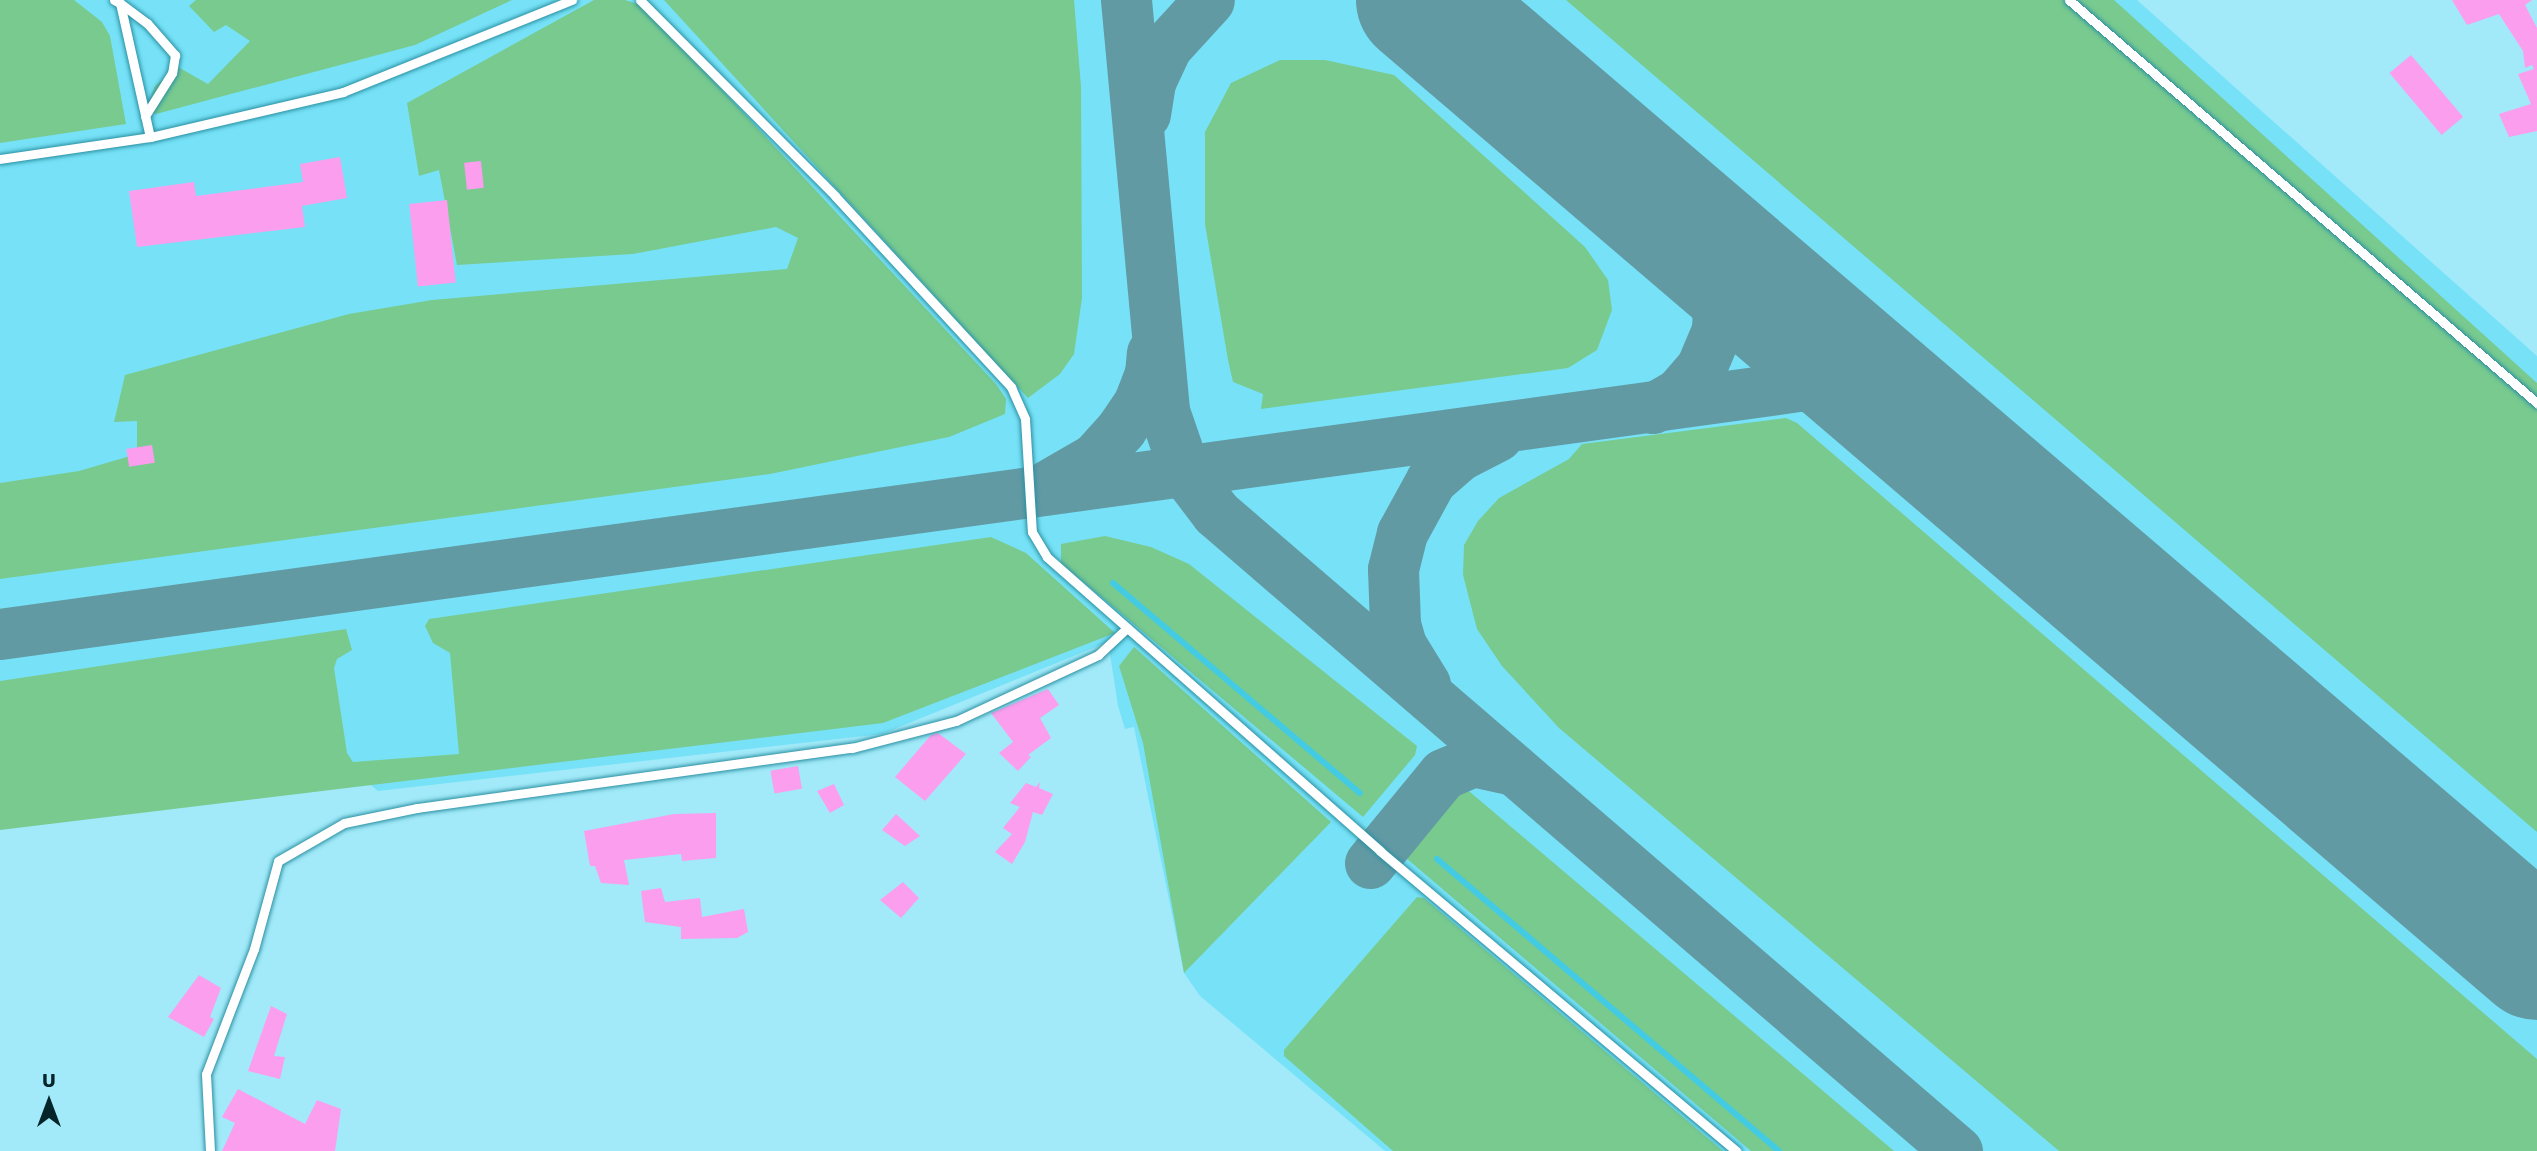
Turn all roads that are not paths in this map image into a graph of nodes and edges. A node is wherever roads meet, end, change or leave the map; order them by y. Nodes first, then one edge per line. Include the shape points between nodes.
1 (572, 0) edge
2 (640, 0) edge
3 (2069, 0) edge
4 (117, 2) edge
5 (145, 116) junction
6 (150, 137) junction
7 (0, 159) edge
8 (2537, 403) edge
9 (1127, 628) junction
10 (210, 1151) edge
11 (1736, 1151) edge

1 - 6 lane via 343,92
2 - 9 lane via 971,339 1020,403 1027,439 1029,516 1038,546
3 - 8 lane
4 - 5 lane
4 - 5 lane via 147,23 175,55 172,73
5 - 6 lane
6 - 7 lane
9 - 10 lane via 1098,655 956,721 852,748 443,804 344,823 278,861 254,949 206,1074
9 - 11 lane via 1380,850

